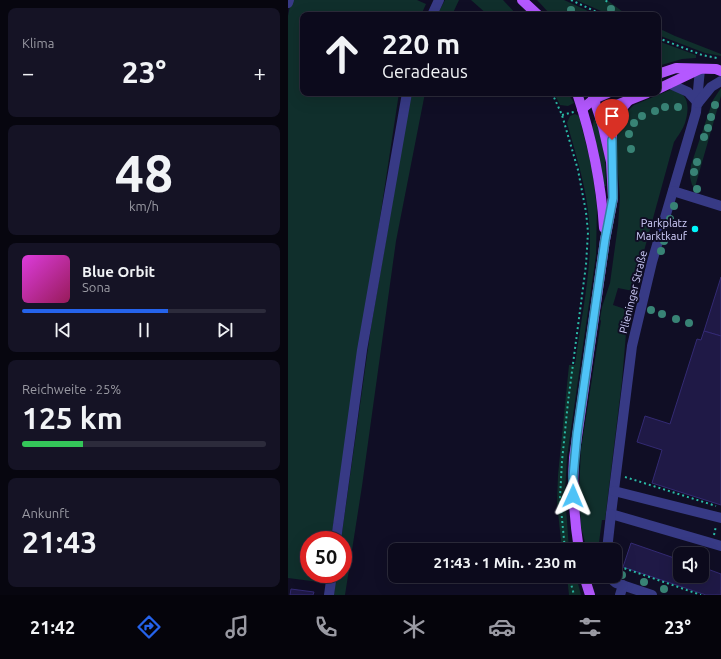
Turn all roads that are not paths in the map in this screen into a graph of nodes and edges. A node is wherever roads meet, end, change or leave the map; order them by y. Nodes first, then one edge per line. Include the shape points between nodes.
1 (289, 0) edge
2 (522, 0) edge
3 (435, 1) edge
4 (288, 3) edge
5 (433, 12) edge
6 (535, 12) edge
7 (700, 69) junction
8 (721, 71) edge
9 (661, 73) edge
10 (721, 81) edge
11 (670, 84) junction
12 (661, 88) edge
13 (406, 96) edge
14 (577, 96) edge
15 (593, 96) edge
16 (640, 96) edge
17 (628, 101) junction
18 (698, 104) junction
19 (582, 109) junction
20 (599, 112) junction
21 (611, 162) junction
22 (673, 191) junction
23 (721, 206) edge
24 (605, 240) junction
25 (614, 491) junction
26 (611, 514) junction
27 (721, 518) edge
28 (337, 531) edge
29 (578, 543) edge
30 (607, 543) edge
31 (721, 546) edge
32 (331, 583) edge
33 (586, 583) edge
34 (621, 590) edge
35 (329, 595) edge
36 (590, 595) edge
37 (652, 595) edge

1 - 4 street
2 - 6 main road
3 - 5 street
7 - 8 main road
7 - 9 main road via 676,68
7 - 11 main road
7 - 18 street, Plieninger Straße
10 - 18 street, Plieninger Straße via 711,88
11 - 12 main road
11 - 18 street via 688,92
13 - 28 street via 362,350
14 - 19 main road
15 - 19 main road
15 - 20 main road
16 - 17 main road
17 - 20 main road
17 - 21 main road via 620,109 612,128
18 - 22 street, Plieninger Straße
19 - 20 main road
19 - 24 main road via 598,170
20 - 21 main road
21 - 24 main road via 613,198
22 - 23 street
22 - 25 street, Plieninger Straße via 649,273 632,346
24 - 29 main road via 574,458 573,513
25 - 26 street, Plieninger Straße
25 - 27 street
26 - 30 street, Plieninger Straße
26 - 31 street
32 - 35 street
33 - 36 main road
34 - 37 street

